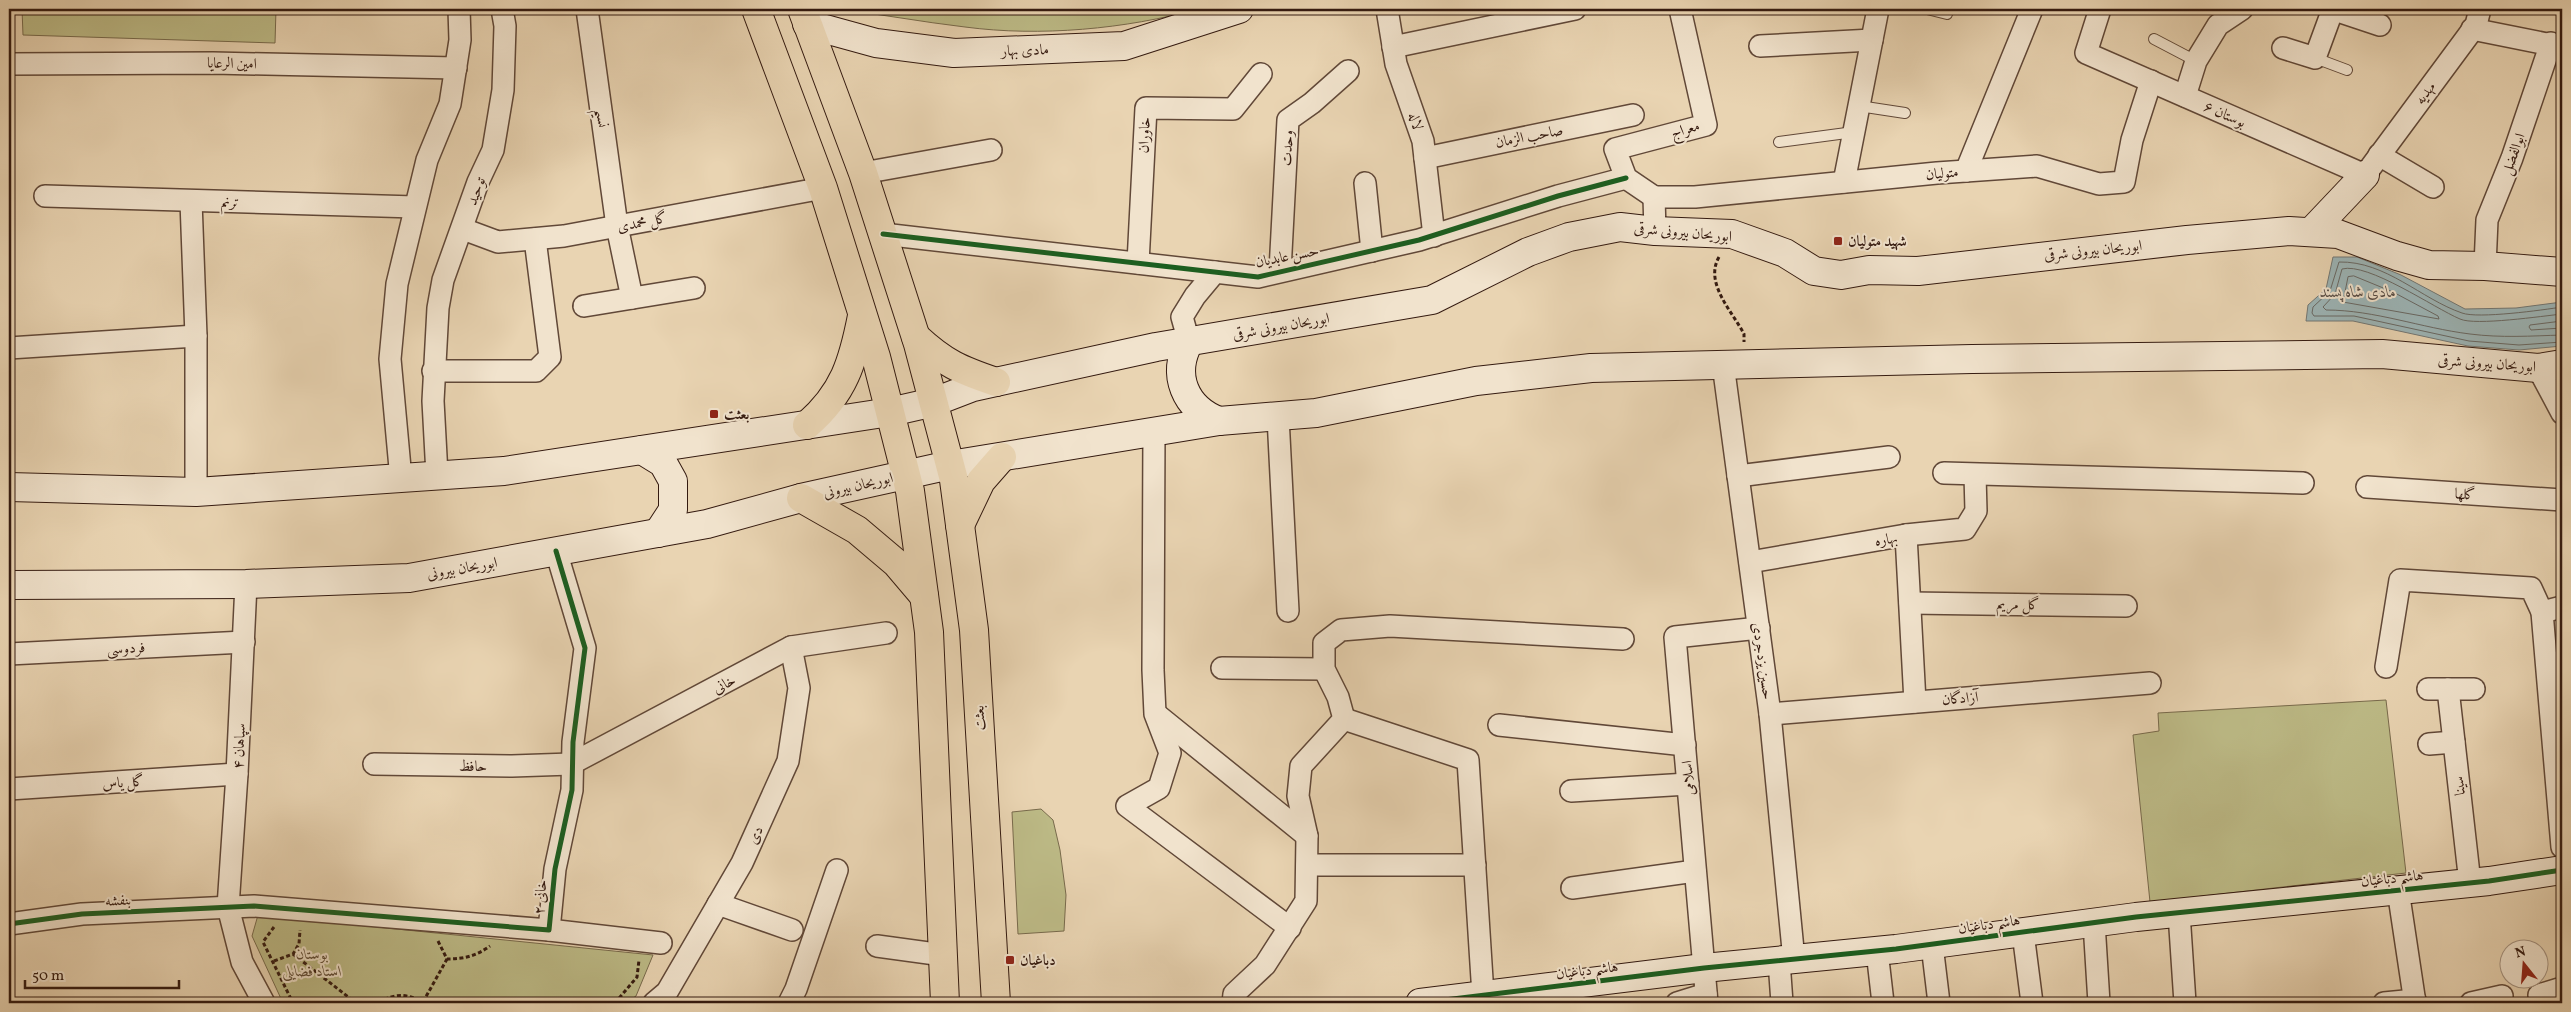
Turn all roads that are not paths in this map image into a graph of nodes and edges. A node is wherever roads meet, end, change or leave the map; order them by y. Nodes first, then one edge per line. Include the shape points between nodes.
1 (459, 9) edge
2 (502, 9) edge
3 (586, 9) edge
4 (756, 9) edge
5 (1239, 9) edge
6 (1387, 9) edge
7 (1575, 9) edge
8 (1680, 9) edge
9 (1878, 9) edge
10 (1927, 9) edge
11 (2032, 9) edge
12 (2100, 9) edge
13 (2242, 9) edge
14 (2333, 9) edge
15 (2480, 9) edge
16 (1947, 14) dead end
17 (805, 16) edge
18 (2380, 25) dead end
19 (2472, 29) junction
20 (2154, 39) dead end
21 (1872, 40) junction
22 (2557, 45) edge
23 (1760, 46) dead end
24 (1393, 47) junction
25 (2283, 48) dead end
26 (2315, 58) junction
27 (2196, 61) junction
28 (9, 64) edge
29 (456, 68) junction
30 (2347, 70) dead end
31 (1348, 72) dead end
32 (1261, 74) dead end
33 (2151, 81) junction
34 (2185, 96) junction
35 (1859, 106) junction
36 (1904, 113) dead end
37 (1633, 115) dead end
38 (1854, 132) junction
39 (1779, 142) dead end
40 (991, 150) dead end
41 (1425, 158) junction
42 (2372, 165) junction
43 (1966, 171) junction
44 (864, 173) junction
45 (1626, 178) junction
46 (1844, 182) junction
47 (1366, 183) dead end
48 (2433, 187) dead end
49 (823, 188) junction
50 (45, 196) dead end
51 (1654, 197) junction
52 (191, 201) junction
53 (414, 207) junction
54 (617, 226) junction
55 (462, 229) junction
56 (1656, 232) junction
57 (2311, 232) junction
58 (883, 234) junction
59 (1434, 236) junction
60 (535, 239) junction
61 (1372, 251) junction
62 (1138, 263) junction
63 (2485, 266) junction
64 (1215, 272) junction
65 (1280, 272) junction
66 (2562, 272) edge
67 (694, 288) dead end
68 (632, 298) junction
69 (584, 306) dead end
70 (862, 314) junction
71 (196, 336) junction
72 (916, 337) junction
73 (1189, 342) junction
74 (9, 348) edge
75 (1733, 364) junction
76 (2550, 366) edge
77 (433, 371) junction
78 (996, 382) junction
79 (934, 402) junction
80 (890, 412) junction
81 (2562, 413) edge
82 (1278, 417) junction
83 (1219, 421) junction
84 (807, 425) junction
85 (1154, 430) junction
86 (642, 450) junction
87 (1002, 457) junction
88 (1889, 457) dead end
89 (950, 465) junction
90 (1944, 473) dead end
91 (905, 474) junction
92 (437, 475) junction
93 (1975, 475) junction
94 (1738, 476) junction
95 (401, 479) junction
96 (2303, 483) dead end
97 (9, 487) edge
98 (2367, 487) dead end
99 (196, 492) junction
100 (801, 498) junction
101 (2562, 500) edge
102 (960, 525) junction
103 (658, 532) junction
104 (1906, 536) junction
105 (556, 551) junction
106 (1750, 562) junction
107 (246, 584) junction
108 (9, 585) edge
109 (924, 596) junction
110 (1910, 603) junction
111 (2126, 606) dead end
112 (2562, 607) edge
113 (1288, 610) dead end
114 (2542, 612) junction
115 (1759, 628) junction
116 (886, 633) dead end
117 (1623, 640) dead end
118 (244, 642) junction
119 (791, 647) junction
120 (9, 654) edge
121 (2386, 667) dead end
122 (1222, 668) dead end
123 (1324, 669) junction
124 (2150, 682) dead end
125 (2474, 689) dead end
126 (1915, 702) junction
127 (1155, 714) junction
128 (1770, 714) junction
129 (1344, 719) junction
130 (1499, 725) dead end
131 (2454, 742) junction
132 (2558, 742) edge
133 (2429, 744) dead end
134 (1685, 745) junction
135 (374, 764) dead end
136 (571, 764) junction
137 (237, 774) junction
138 (1688, 784) junction
139 (9, 789) edge
140 (1571, 791) dead end
141 (1307, 836) junction
142 (2562, 847) edge
143 (1307, 864) junction
144 (1475, 865) junction
145 (837, 870) dead end
146 (2562, 870) edge
147 (1695, 871) junction
148 (2470, 882) junction
149 (1572, 888) dead end
150 (2398, 890) junction
151 (718, 904) junction
152 (228, 907) junction
153 (2179, 913) junction
154 (2094, 923) junction
155 (9, 924) edge
156 (1290, 928) junction
157 (549, 930) junction
158 (792, 930) dead end
159 (2023, 932) junction
160 (661, 943) dead end
161 (1932, 945) junction
162 (877, 946) dead end
163 (1877, 952) junction
164 (943, 955) junction
165 (1786, 960) junction
166 (1706, 988) edge
167 (2562, 988) edge
168 (1483, 995) junction
169 (2539, 995) dead end
170 (2502, 996) dead end
171 (2415, 1002) edge
172 (264, 1003) edge
173 (654, 1003) edge
174 (789, 1003) edge
175 (946, 1003) edge
176 (996, 1003) edge
177 (1233, 1003) edge
178 (1420, 1003) edge
179 (1677, 1003) edge
180 (1782, 1003) edge
181 (1883, 1003) edge
182 (1938, 1003) edge
183 (2032, 1003) edge
184 (2099, 1003) edge
185 (2185, 1003) edge
186 (2384, 1003) edge
187 (2470, 1003) edge

1 - 29 street via 460,40
2 - 55 street, توحید via 505,26 503,90 493,150
3 - 54 street, نسیم
4 - 49 main road
5 - 17 main road, مادی بهار via 1124,46 964,52 876,43
6 - 24 street, لاله
7 - 24 street
8 - 45 street, معراج via 1706,124 1615,148
9 - 21 street
10 - 16 lane
11 - 43 street
12 - 33 street, بوستان ۶ via 2086,53
13 - 27 street via 2218,25
14 - 18 street
14 - 26 street
15 - 19 street, مهدیه
17 - 44 main road, بعثت
19 - 22 street
19 - 42 street, مهدیه
20 - 27 lane
21 - 23 street
21 - 35 street
22 - 63 street, ابوالفضل via 2487,220
24 - 41 street, لاله via 1423,141
25 - 26 street
26 - 30 lane
27 - 34 street
28 - 29 street, امین الرعایا via 213,63
29 - 53 street via 450,104 427,160
31 - 65 street, وحدت via 1288,120
32 - 62 street, خاوران via 1233,109 1146,108
33 - 34 street, بوستان ۶
33 - 43 street, متولیان via 2132,140 2124,182 2099,184 2037,166
34 - 42 street, بوستان ۶
35 - 36 lane
35 - 38 street
37 - 41 street, صاحب الزمان
38 - 39 lane
38 - 46 street
40 - 44 street
41 - 59 street, لاله
42 - 48 street, بوستان ۶
42 - 57 main road
43 - 46 street, متولیان
44 - 58 main road, بعثت
45 - 51 street
45 - 59 street, حسن عابدیان
46 - 51 street, متولیان via 1695,197
47 - 61 street
49 - 54 street, گل محمدی
49 - 70 main road
50 - 52 street, ترنم
51 - 56 street
52 - 53 street, ترنم
52 - 71 street
53 - 95 street via 397,284 390,359
54 - 60 street, گل محمدی
54 - 68 street, نسیم
55 - 60 street, گل محمدی via 498,242
55 - 77 street, توحید via 443,280
56 - 57 main road, ابوریحان بیرونی شرقی via 1732,234 1785,253 1814,271 1841,275 1869,270 1918,271 2289,230
56 - 73 main road, ابوریحان بیرونی شرقی via 1620,227 1568,237 1528,252 1432,300
57 - 63 main road, ابوریحان بیرونی شرقی via 2338,234 2429,265
58 - 62 street, حسن عابدیان
58 - 72 main road, بعثت
59 - 61 street, حسن عابدیان
60 - 77 street via 550,357 536,371
61 - 65 street, حسن عابدیان
62 - 64 street, حسن عابدیان
63 - 66 main road, ابوریحان بیرونی شرقی
64 - 65 street, حسن عابدیان via 1258,277
64 - 73 street via 1182,317
67 - 68 street
68 - 69 street
70 - 80 main road
70 - 84 main road via 853,360 839,390
71 - 74 street
71 - 99 street
72 - 78 main road via 959,370
72 - 79 main road, بعثت
73 - 78 main road, ابوریحان بیرونی شرقی via 1156,346
73 - 83 main road via 1181,368 1186,394 1200,411
75 - 76 main road, ابوریحان بیرونی شرقی via 2382,354
75 - 82 main road, ابوریحان بیرونی شرقی via 1592,368 1476,381 1316,413
75 - 94 street, حسین یزدجردی
76 - 81 street
77 - 92 street, توحید
78 - 79 main road, ابوریحان بیرونی شرقی
79 - 80 main road, ابوریحان بیرونی شرقی
79 - 89 main road, بعثت
80 - 84 main road
80 - 91 main road
82 - 83 main road, ابوریحان بیرونی شرقی
82 - 113 street
83 - 85 main road, ابوریحان بیرونی شرقی
84 - 86 main road
85 - 87 main road, ابوریحان بیرونی شرقی
85 - 127 street
86 - 92 main road via 504,471
86 - 103 main road via 663,463 673,481 673,510
87 - 89 main road, ابوریحان بیرونی شرقی
87 - 102 main road via 981,482
88 - 94 street
89 - 91 main road, ابوریحان بیرونی
89 - 102 main road, بعثت
90 - 93 street
91 - 100 main road, ابوریحان بیرونی
91 - 109 main road
92 - 95 main road
93 - 96 street
93 - 104 street, بهاره via 1976,511 1966,529
94 - 106 street, حسین یزدجردی
95 - 99 main road
97 - 99 main road
98 - 101 street, گلها
100 - 103 main road, ابوریحان بیرونی via 707,524
100 - 109 main road via 857,530 896,563
102 - 176 main road, بعثت via 974,630
103 - 105 main road, ابوریحان بیرونی
104 - 106 street, بهاره
104 - 110 street
105 - 107 main road, ابوریحان بیرونی via 409,578
105 - 136 street, خانی ۲ via 585,648
106 - 115 street, حسین یزدجردی
107 - 108 main road, ابوریحان بیرونی
107 - 118 street, سپاهان ۴
109 - 164 main road via 929,632
110 - 111 street, گل مریم
110 - 126 street
112 - 114 street
114 - 121 street via 2531,588 2400,580
114 - 132 street
115 - 128 street, حسین یزدجردی
115 - 134 street, اسلامی via 1675,638
116 - 119 street, خانی
117 - 123 street via 1390,626 1341,630 1324,643
118 - 120 street, فردوسی
118 - 137 street, سپاهان ۴
119 - 136 street, خانی
119 - 151 street, دی via 799,688 788,761 742,863
122 - 123 street
123 - 129 street via 1338,697
124 - 126 street, آزادگان
125 - 131 street, سینا via 2438,689
126 - 128 street, آزادگان
127 - 141 street
127 - 156 street via 1170,753 1158,788 1127,806
128 - 165 street, حسین یزدجردی
129 - 141 street via 1301,766 1298,796
129 - 144 street via 1468,760
130 - 134 street
131 - 133 street
131 - 148 street, سینا
132 - 142 street
134 - 138 street, اسلامی
135 - 136 street, حافظ
136 - 157 street, خانی ۲ via 572,790 555,869
137 - 139 street, گل یاس
137 - 152 street, سپاهان ۴
138 - 140 street
138 - 147 street, اسلامی
141 - 143 street
143 - 144 street
143 - 156 street via 1306,901
144 - 168 street
145 - 174 street
146 - 148 main road, هاشم دباغیان
147 - 149 street
147 - 166 street, اسلامی
148 - 150 main road, هاشم دباغیان
150 - 153 main road, هاشم دباغیان
150 - 171 street
151 - 158 street
151 - 173 street, دی via 667,992
152 - 155 street, بنفشه via 82,914
152 - 157 street, خانی ۲ via 254,906 442,934
152 - 172 street, سپاهان ۴ via 242,962
153 - 154 main road, هاشم دباغیان
153 - 185 street
154 - 159 main road, هاشم دباغیان
154 - 184 street
156 - 177 street via 1265,965 1234,994
157 - 160 street
159 - 161 main road, هاشم دباغیان
159 - 183 street
161 - 163 main road, هاشم دباغیان
161 - 182 street
162 - 164 street
163 - 165 main road, هاشم دباغیان
163 - 181 street
164 - 175 main road
165 - 166 main road, هاشم دباغیان
165 - 180 street, حسین یزدجردی
166 - 168 main road, هاشم دباغیان
166 - 179 street
167 - 169 street
168 - 178 main road, هاشم دباغیان
170 - 187 street
171 - 186 street

